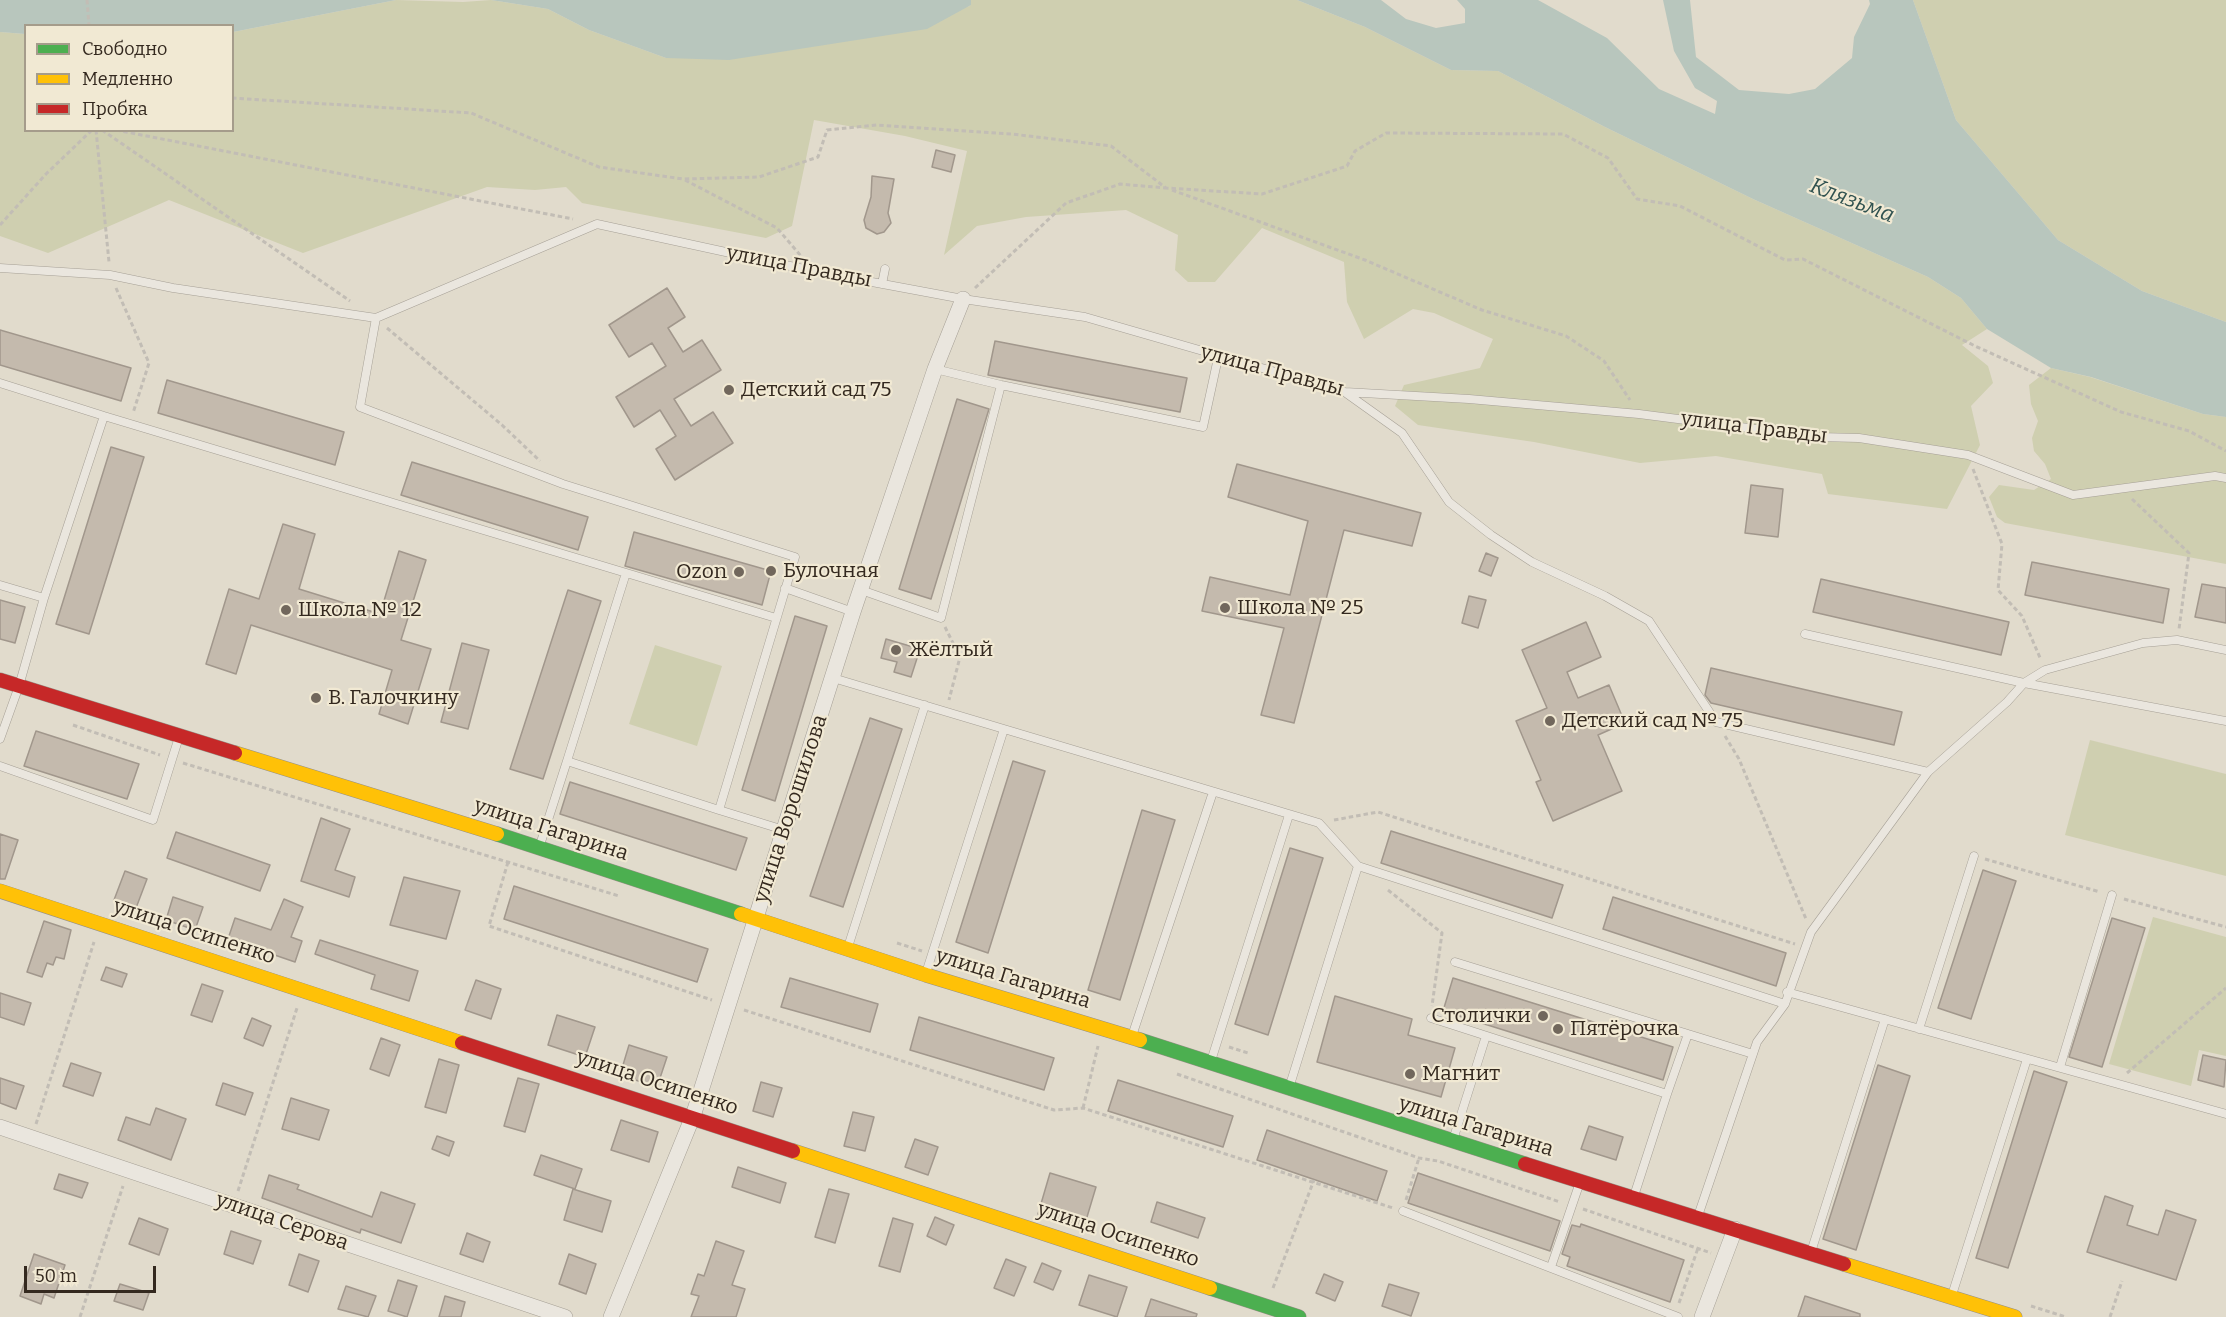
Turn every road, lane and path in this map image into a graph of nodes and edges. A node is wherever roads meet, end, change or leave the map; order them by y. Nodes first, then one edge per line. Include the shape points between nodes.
1 (87, 0) edge
2 (89, 24) edge
3 (234, 98) edge
4 (90, 132) edge
5 (126, 132) edge
6 (683, 179) junction
7 (1166, 188) junction
8 (597, 224) junction
9 (0, 225) edge
10 (0, 268) edge
11 (885, 268) dead end
12 (813, 271) junction
13 (882, 284) junction
14 (963, 299) junction
15 (376, 318) junction
16 (1218, 358) junction
17 (935, 369) junction
18 (0, 383) edge
19 (1002, 385) junction
20 (1345, 392) junction
21 (1639, 414) junction
22 (104, 416) junction
23 (2226, 451) edge
24 (1968, 455) junction
25 (2226, 478) edge
26 (2121, 489) junction
27 (626, 573) junction
28 (0, 585) edge
29 (785, 588) junction
30 (861, 590) junction
31 (44, 598) junction
32 (853, 612) junction
33 (776, 618) junction
34 (941, 618) junction
35 (1804, 633) dead end
36 (2177, 640) junction
37 (2226, 651) edge
38 (2045, 670) junction
39 (833, 678) junction
40 (0, 681) edge
41 (2024, 683) junction
42 (19, 686) junction
43 (925, 705) junction
44 (946, 712) junction
45 (2226, 721) edge
46 (1716, 722) junction
47 (70, 724) dead end
48 (1004, 729) junction
49 (179, 736) junction
50 (0, 739) edge
51 (172, 759) junction
52 (567, 761) junction
53 (0, 766) edge
54 (1929, 772) junction
55 (1213, 792) junction
56 (719, 810) junction
57 (1289, 815) junction
58 (1319, 823) junction
59 (784, 830) junction
60 (515, 840) junction
61 (539, 848) junction
62 (1974, 856) dead end
63 (508, 863) junction
64 (1358, 866) junction
65 (1386, 889) dead end
66 (0, 891) edge
67 (2112, 895) dead end
68 (629, 899) dead end
69 (756, 918) junction
70 (99, 924) junction
71 (1811, 932) junction
72 (1805, 948) junction
73 (847, 949) junction
74 (1455, 962) dead end
75 (926, 975) junction
76 (2226, 988) edge
77 (303, 990) junction
78 (1787, 992) junction
79 (1785, 1004) junction
80 (729, 1005) junction
81 (1431, 1018) joint
82 (1885, 1018) junction
83 (1103, 1028) junction
84 (1919, 1029) junction
85 (1688, 1035) junction
86 (1486, 1036) junction
87 (1131, 1037) junction
88 (1087, 1043) dead end
89 (1098, 1047) junction
90 (1109, 1051) dead end
91 (1753, 1054) junction
92 (2027, 1059) junction
93 (1211, 1062) junction
94 (2060, 1067) junction
95 (1174, 1073) dead end
96 (2116, 1083) junction
97 (1289, 1089) junction
98 (1667, 1095) junction
99 (1083, 1108) junction
100 (2226, 1114) edge
101 (693, 1116) junction
102 (0, 1127) edge
103 (1431, 1135) junction
104 (32, 1138) junction
105 (1453, 1142) junction
106 (1419, 1158) junction
107 (128, 1170) junction
108 (1314, 1180) junction
109 (1580, 1181) junction
110 (1633, 1197) junction
111 (1572, 1205) junction
112 (234, 1206) junction
113 (1403, 1211) junction
114 (1698, 1217) junction
115 (1735, 1228) junction
116 (1698, 1248) junction
117 (1811, 1252) junction
118 (1724, 1258) junction
119 (1551, 1267) junction
120 (2122, 1281) dead end
121 (1952, 1295) junction
122 (1267, 1306) junction
123 (1677, 1316) edge
124 (2006, 1316) edge
125 (80, 1317) edge
126 (565, 1317) edge
127 (611, 1317) edge
128 (1299, 1317) edge
129 (1702, 1317) edge
130 (2110, 1317) edge

1 - 2 path
3 - 6 path via 471,113 599,167
4 - 9 path
5 - 8 path
6 - 7 path via 759,177 818,157 827,130 878,125 1012,134 1111,146
6 - 12 path via 777,228
7 - 14 path via 1120,184 1066,203
7 - 21 path via 1365,260 1482,310 1566,336 1604,361
7 - 23 path via 1262,194 1347,166 1355,151 1386,133 1563,134 1608,158 1637,199 1680,206 1785,260 1803,259 1975,346 2121,412 2189,431
8 - 12 lane, улица Правды
8 - 15 lane
10 - 15 lane via 110,275
11 - 13 lane
12 - 13 lane, улица Правды
13 - 14 lane, улица Правды
14 - 16 lane, улица Правды via 1085,317
14 - 17 street, улица Ворошилова
15 - 29 lane via 360,406 563,483 795,558
16 - 19 lane via 1203,427
16 - 20 lane, улица Правды
17 - 19 lane
17 - 30 street, улица Ворошилова
18 - 22 lane
19 - 34 lane
20 - 21 lane, улица Правды
20 - 46 lane via 1402,433 1449,502 1491,535 1532,562 1649,621
21 - 24 lane, улица Правды via 1818,437 1859,438
22 - 27 lane
22 - 31 lane
24 - 26 lane, улица Правды via 2073,495
24 - 38 path via 2002,544 1998,590 2022,615
25 - 26 lane, улица Правды via 2215,476
26 - 36 path via 2190,553
27 - 33 lane
27 - 52 lane
28 - 31 lane
29 - 32 lane
29 - 33 lane
30 - 32 street, улица Ворошилова
30 - 34 lane
31 - 42 lane
32 - 39 street, улица Ворошилова
33 - 56 lane
34 - 44 path via 960,657
35 - 41 lane
36 - 37 lane
36 - 38 lane via 2143,643
38 - 41 lane
39 - 43 lane
39 - 59 street, улица Ворошилова
40 - 42 main road, улица Гагарина
41 - 45 lane
41 - 54 lane
42 - 49 main road, улица Гагарина
42 - 50 lane
43 - 44 lane
43 - 73 lane
44 - 48 lane
46 - 54 lane
46 - 71 path via 1739,759
47 - 51 path
48 - 55 lane
48 - 75 lane
49 - 51 lane
49 - 60 main road, улица Гагарина
51 - 53 lane via 153,820
51 - 63 path
52 - 56 lane
52 - 61 lane
54 - 71 lane
55 - 57 lane
55 - 87 lane
56 - 59 lane
57 - 58 lane
57 - 93 lane
58 - 64 lane
58 - 72 path via 1378,812
59 - 69 street, улица Ворошилова
60 - 61 main road, улица Гагарина
60 - 63 path
61 - 69 main road, улица Гагарина
62 - 84 lane
63 - 68 path
63 - 80 path via 489,926
64 - 79 lane
64 - 97 lane
65 - 81 path via 1442,933
66 - 70 main road, улица Осипенко
67 - 94 lane
69 - 73 main road, улица Гагарина
69 - 80 street, улица Ворошилова
70 - 77 main road, улица Осипенко
70 - 104 path
71 - 72 lane
72 - 78 lane
73 - 75 main road, улица Гагарина
74 - 85 lane
75 - 83 main road, улица Гагарина
76 - 96 path
77 - 101 main road, улица Осипенко
77 - 112 path
78 - 79 lane
78 - 82 lane
79 - 91 lane via 1757,1042
80 - 99 path via 1054,1110
80 - 101 street, улица Ворошилова
81 - 86 lane
82 - 84 lane
82 - 117 lane
83 - 87 main road, улица Гагарина
83 - 89 path
84 - 92 lane
85 - 91 lane
85 - 98 lane
86 - 98 lane
86 - 105 lane
87 - 93 main road, улица Гагарина
88 - 89 path
89 - 90 path
89 - 99 path
91 - 114 lane
92 - 94 lane
92 - 121 lane
93 - 97 main road, улица Гагарина
94 - 96 lane
95 - 106 path
96 - 100 lane
97 - 103 main road, улица Гагарина
98 - 110 lane
99 - 108 path
101 - 122 main road, улица Осипенко
101 - 127 street, улица Ворошилова
102 - 104 street, улица Серова
103 - 105 main road, улица Гагарина
103 - 106 path
104 - 107 street, улица Серова
105 - 109 main road, улица Гагарина
106 - 111 path
106 - 113 path
107 - 112 street, улица Серова
107 - 125 path
108 - 113 path
108 - 122 path
109 - 110 main road, улица Гагарина
109 - 111 lane
110 - 114 main road, улица Гагарина
111 - 116 path
111 - 119 lane
112 - 126 street, улица Серова
113 - 119 lane
114 - 115 main road, улица Гагарина
115 - 117 main road, улица Гагарина
115 - 118 street
116 - 118 path
116 - 123 path
117 - 121 main road, улица Гагарина
118 - 129 street
119 - 123 lane
120 - 130 path
121 - 124 main road, улица Гагарина
122 - 128 main road, улица Осипенко

